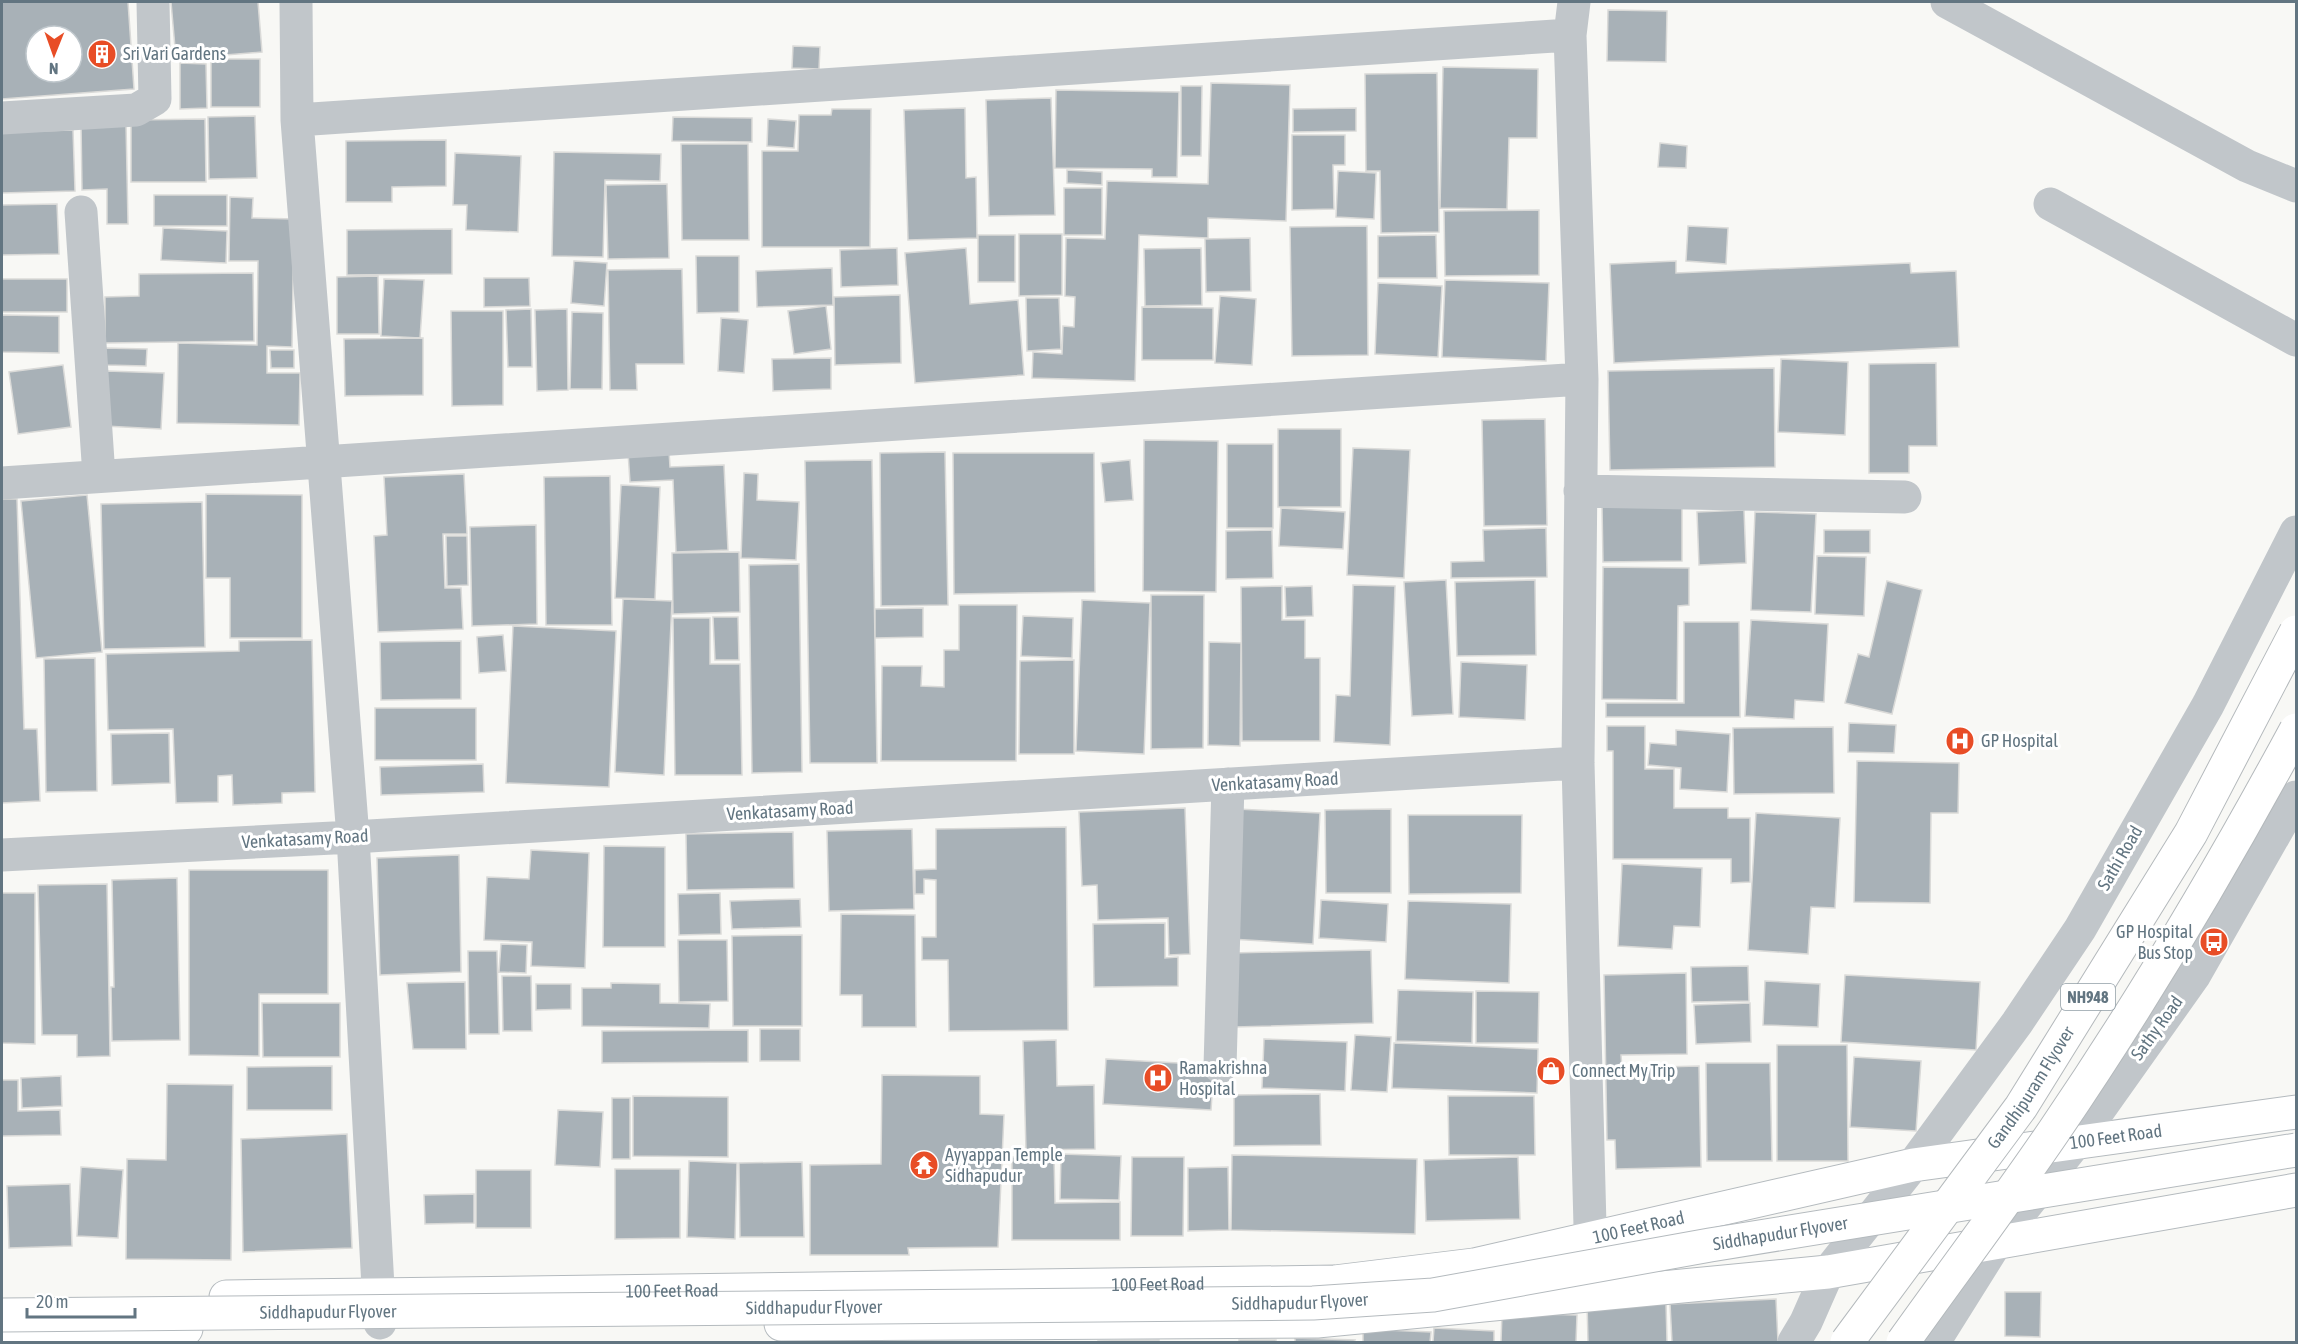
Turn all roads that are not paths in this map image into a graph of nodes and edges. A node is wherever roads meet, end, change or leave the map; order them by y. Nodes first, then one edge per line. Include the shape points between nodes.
1 (153, 2) edge
2 (296, 2) edge
3 (1574, 2) edge
4 (1947, 2) edge
5 (1570, 35) junction
6 (2, 118) edge
7 (297, 120) junction
8 (2296, 186) edge
9 (2050, 204) dead end
10 (81, 212) dead end
11 (2296, 340) edge
12 (1581, 379) junction
13 (322, 461) junction
14 (99, 476) junction
15 (2, 483) edge
16 (1580, 491) junction
17 (1905, 497) dead end
18 (2296, 532) edge
19 (2296, 632) edge
20 (2296, 730) edge
21 (1578, 764) junction
22 (1228, 784) junction
23 (2295, 804) edge
24 (353, 837) junction
25 (2, 855) edge
26 (1220, 1067) dead end
27 (2296, 1112) edge
28 (2077, 1141) junction
29 (2296, 1150) edge
30 (1913, 1165) junction
31 (2296, 1190) edge
32 (1589, 1239) junction
33 (1996, 1243) junction
34 (1828, 1272) junction
35 (379, 1294) junction
36 (1593, 1294) junction
37 (2, 1299) edge
38 (2, 1315) edge
39 (380, 1327) junction
40 (2, 1332) edge
41 (1794, 1342) edge
42 (1847, 1342) edge
43 (1903, 1342) edge
44 (1934, 1342) edge

1 - 6 street via 155,99 136,110
2 - 7 street
3 - 5 street
4 - 8 street via 2247,166
5 - 7 street
5 - 12 street
7 - 13 street
9 - 11 street
10 - 14 street
12 - 13 street
12 - 16 street
13 - 14 street
13 - 24 street
14 - 15 street
16 - 17 street
16 - 21 street
18 - 30 street, Sathi Road via 2208,705 2080,929
19 - 42 main road, Gandhipuram Flyover / NH948, bridge via 2191,833 2021,1107
20 - 43 main road, NH948, bridge via 2234,845 2119,1031 2054,1131
21 - 22 street, Venkatasamy Road
21 - 32 street
22 - 24 street, Venkatasamy Road
22 - 26 street
23 - 28 street, Sathy Road via 2194,976
24 - 25 street, Venkatasamy Road
24 - 35 street
27 - 28 main road, 100 Feet Road
28 - 30 main road, 100 Feet Road
28 - 33 street, Sathy Road
29 - 38 main road, Siddhapudur Flyover, bridge via 1433,1295 1313,1303
30 - 32 main road, 100 Feet Road
30 - 34 street, Sathi Road
31 - 33 main road, 100 Feet Road
32 - 35 main road, 100 Feet Road via 1474,1265 1335,1282
32 - 36 street
33 - 34 main road, 100 Feet Road
33 - 44 street, Sathy Road
34 - 36 main road, 100 Feet Road
34 - 41 street, Sathi Road
35 - 37 main road, 100 Feet Road
35 - 39 street
36 - 39 main road, 100 Feet Road via 1317,1321
39 - 40 main road, 100 Feet Road

